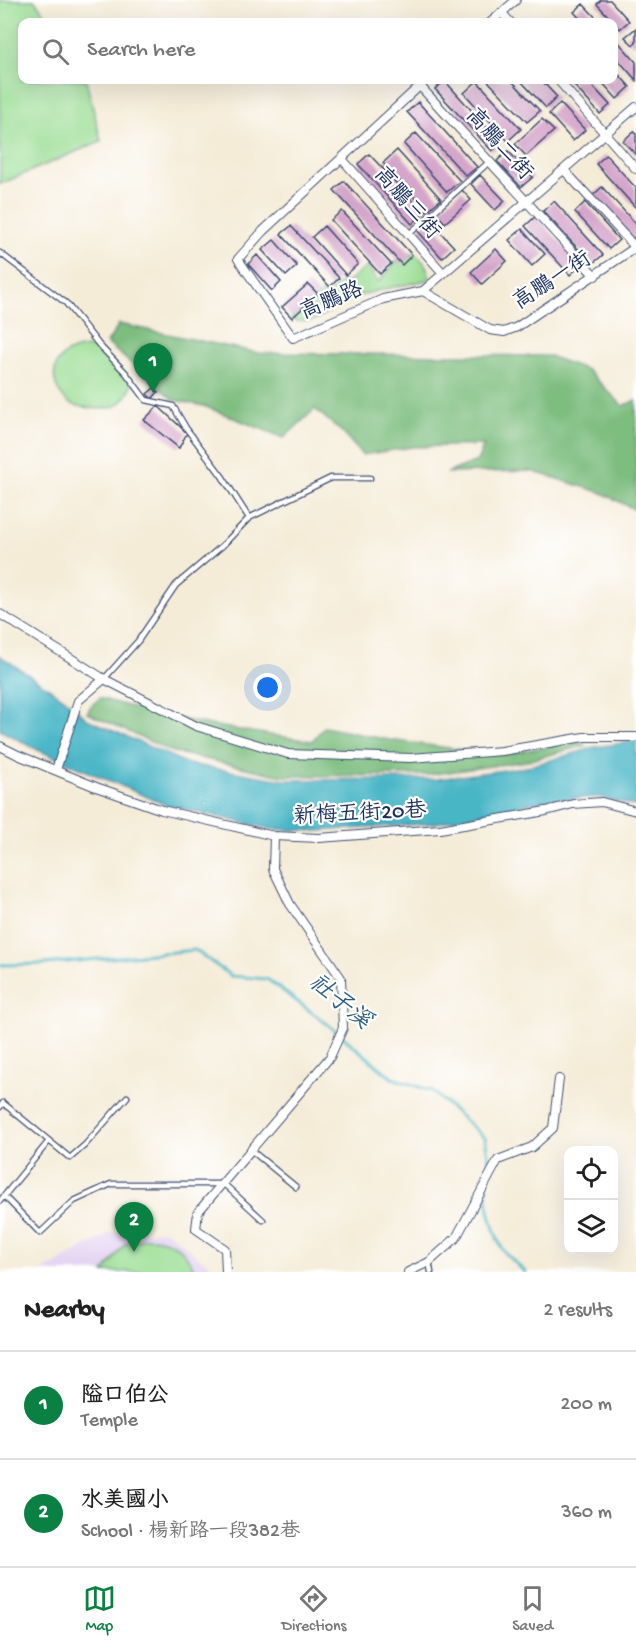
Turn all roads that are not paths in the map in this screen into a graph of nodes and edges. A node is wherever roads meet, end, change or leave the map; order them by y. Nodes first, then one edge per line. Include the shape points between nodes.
1 (516, 0) edge
2 (502, 13) junction
3 (496, 18) edge
4 (506, 18) edge
5 (421, 84) edge
6 (425, 84) edge
7 (561, 84) edge
8 (636, 107) edge
9 (605, 134) junction
10 (342, 159) junction
11 (489, 162) junction
12 (636, 169) edge
13 (564, 170) junction
14 (526, 203) junction
15 (408, 235) junction
16 (636, 248) edge
17 (0, 253) edge
18 (443, 273) junction
19 (595, 276) junction
20 (423, 291) junction
21 (370, 478) dead end
22 (249, 518) junction
23 (0, 614) edge
24 (104, 679) junction
25 (636, 737) edge
26 (0, 746) edge
27 (57, 767) junction
28 (636, 812) edge
29 (274, 836) junction
30 (559, 1079) dead end
31 (127, 1097) dead end
32 (0, 1107) edge
33 (50, 1141) junction
34 (252, 1151) junction
35 (224, 1184) junction
36 (296, 1187) dead end
37 (5, 1197) junction
38 (0, 1202) edge
39 (263, 1220) dead end
40 (429, 1262) junction
41 (226, 1272) edge
42 (408, 1272) edge
43 (431, 1272) edge

1 - 2 street
2 - 3 street
2 - 4 street
5 - 10 street, 高鵬路
6 - 11 street, 高鵬二街
7 - 9 street
8 - 9 street
9 - 12 street
9 - 13 street
10 - 15 street, 高鵬三街
10 - 20 street, 高鵬路 via 238,259 292,338 383,299
11 - 14 street, 高鵬二街
11 - 15 lane
13 - 14 street
13 - 16 street
14 - 18 street
14 - 19 street, 高鵬二街
15 - 18 street, 高鵬三街
16 - 19 street, 高鵬一街
17 - 22 lane via 66,303 146,400 173,406
18 - 20 street
19 - 20 street, 高鵬一街 via 504,332 490,330
21 - 22 lane via 331,478
22 - 24 lane via 176,585 138,640
23 - 24 street
24 - 25 street via 196,726 288,754 411,758 502,751 584,737
24 - 27 street via 78,701
26 - 27 street, 新梅五街20巷
27 - 29 street, 新梅五街20巷 via 162,810
28 - 29 street, 新梅五街20巷 via 602,802 440,829 319,838
29 - 34 street via 273,869 290,904 341,978 343,1028 330,1057
30 - 40 street via 553,1128 532,1147 498,1160 456,1238
31 - 33 lane via 70,1158
32 - 33 lane via 3,1103
33 - 37 lane
34 - 35 street
34 - 36 lane
35 - 37 lane via 111,1184 74,1201 40,1233
35 - 39 lane
35 - 41 street via 198,1212 196,1229 225,1249
37 - 38 lane
40 - 42 street
40 - 43 lane

